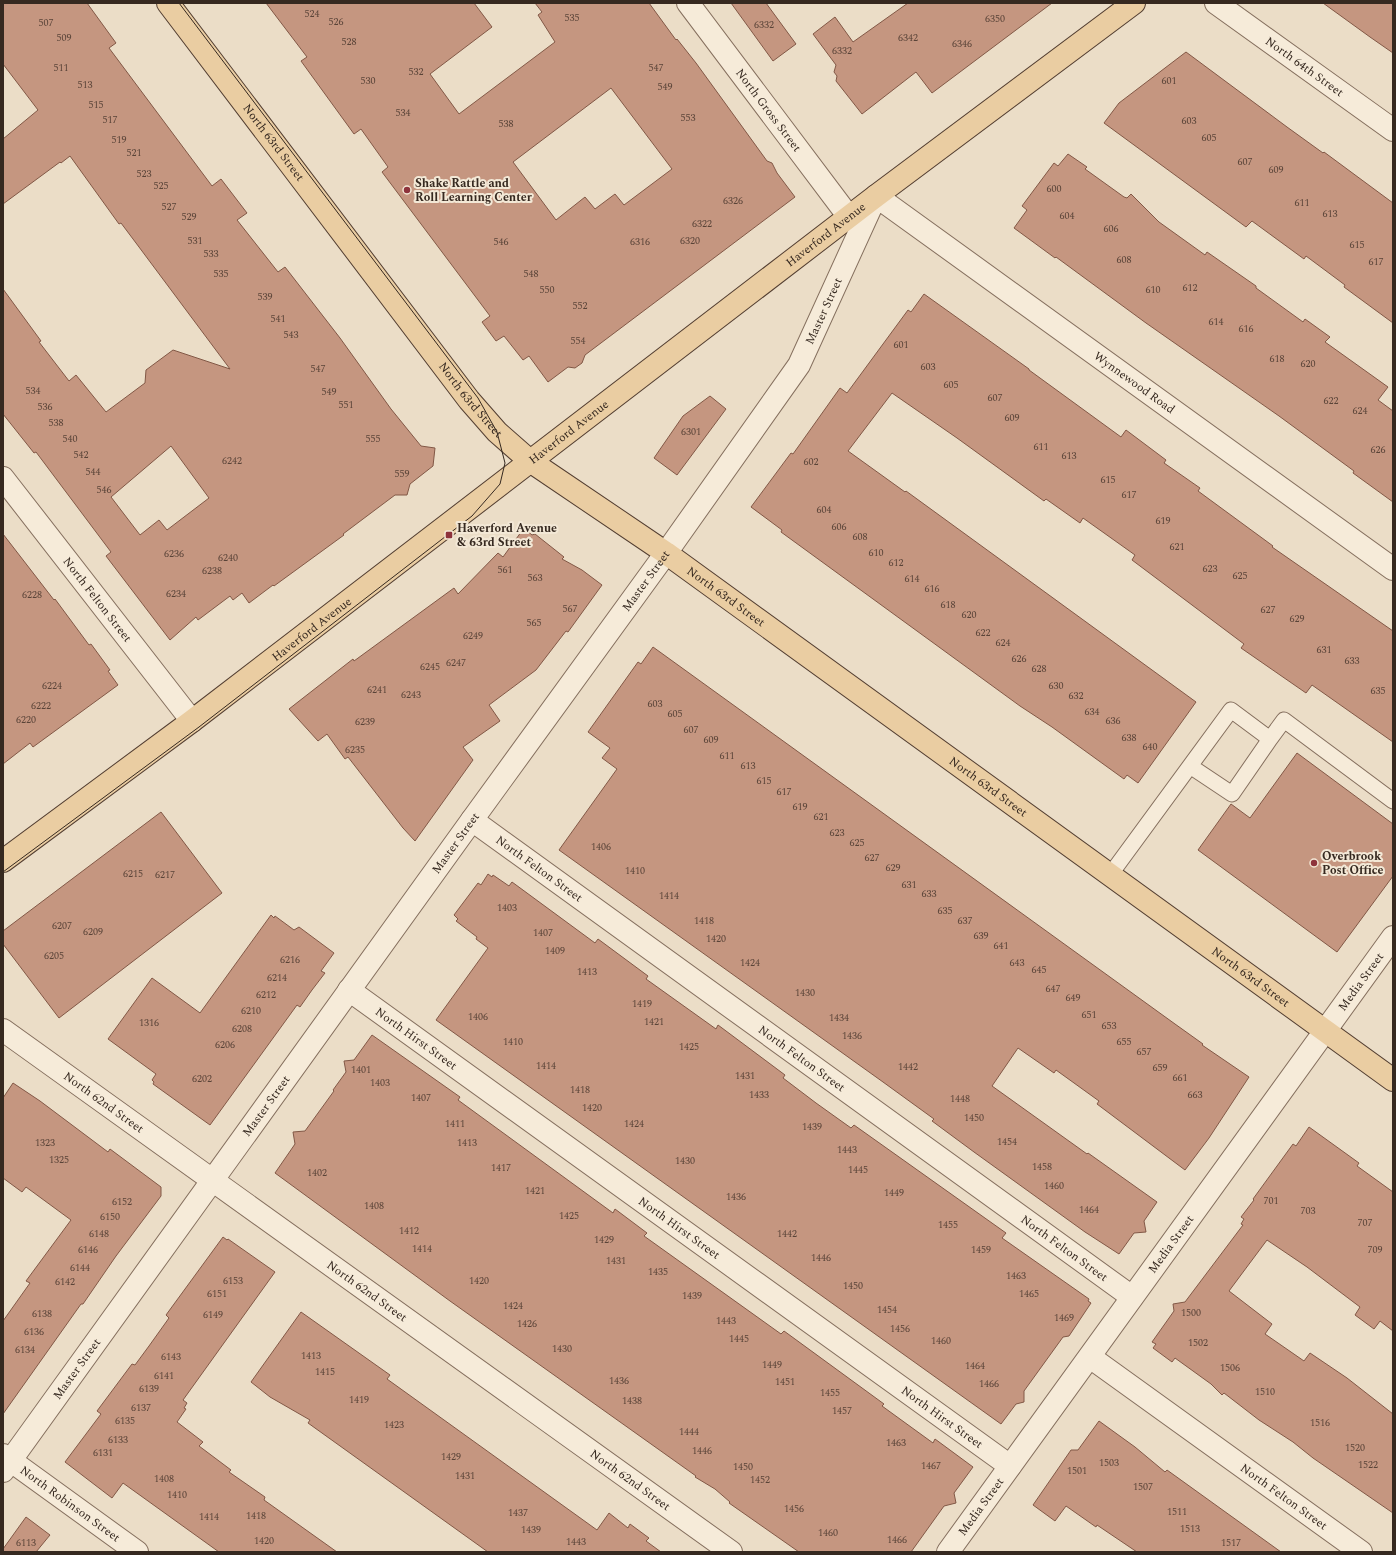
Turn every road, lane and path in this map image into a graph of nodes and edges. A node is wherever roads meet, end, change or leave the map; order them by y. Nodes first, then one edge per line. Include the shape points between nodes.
1 (168, 3) edge
2 (688, 3) edge
3 (1134, 3) edge
4 (1216, 3) edge
5 (1393, 130) edge
6 (876, 196) junction
7 (849, 217) junction
8 (530, 461) junction
9 (3, 478) edge
10 (666, 553) junction
11 (1393, 568) edge
12 (192, 721) junction
13 (1270, 738) junction
14 (1190, 766) junction
15 (1393, 801) edge
16 (472, 820) junction
17 (3, 861) edge
18 (1110, 875) junction
19 (1393, 937) edge
20 (349, 990) junction
21 (3, 1030) edge
22 (1325, 1030) junction
23 (1393, 1080) edge
24 (213, 1180) junction
25 (1132, 1297) junction
26 (1090, 1357) junction
27 (6, 1462) edge
28 (1010, 1466) junction
29 (137, 1552) edge
30 (731, 1552) edge
31 (948, 1552) edge
32 (1360, 1552) edge

1 - 8 main road, North 63rd Street via 468,400 500,435
2 - 7 street, North Gross Street
3 - 6 main road, Haverford Avenue
4 - 5 street, North 64th Street
6 - 7 main road, Haverford Avenue
6 - 10 street, Master Street via 799,365
6 - 11 street, Wynnewood Road
7 - 8 main road, Haverford Avenue
8 - 10 main road, North 63rd Street
8 - 12 main road, Haverford Avenue
9 - 12 street, North Felton Street
10 - 16 street, Master Street
10 - 18 main road, North 63rd Street
12 - 17 main road, Haverford Avenue
13 - 14 lane via 1231,710
13 - 14 lane via 1232,794
13 - 15 lane via 1284,720
14 - 18 lane
16 - 20 street, Master Street
16 - 25 street, North Felton Street
18 - 22 main road, North 63rd Street
19 - 22 street, Media Street
20 - 24 street, Master Street
20 - 28 street, North Hirst Street
21 - 24 street, North 62nd Street
22 - 23 main road, North 63rd Street
22 - 25 street, Media Street
24 - 27 street, Master Street
24 - 30 street, North 62nd Street
25 - 26 street, Media Street
26 - 28 street, Media Street
26 - 32 street, North Felton Street
27 - 29 street, North Robinson Street
28 - 31 street, Media Street

